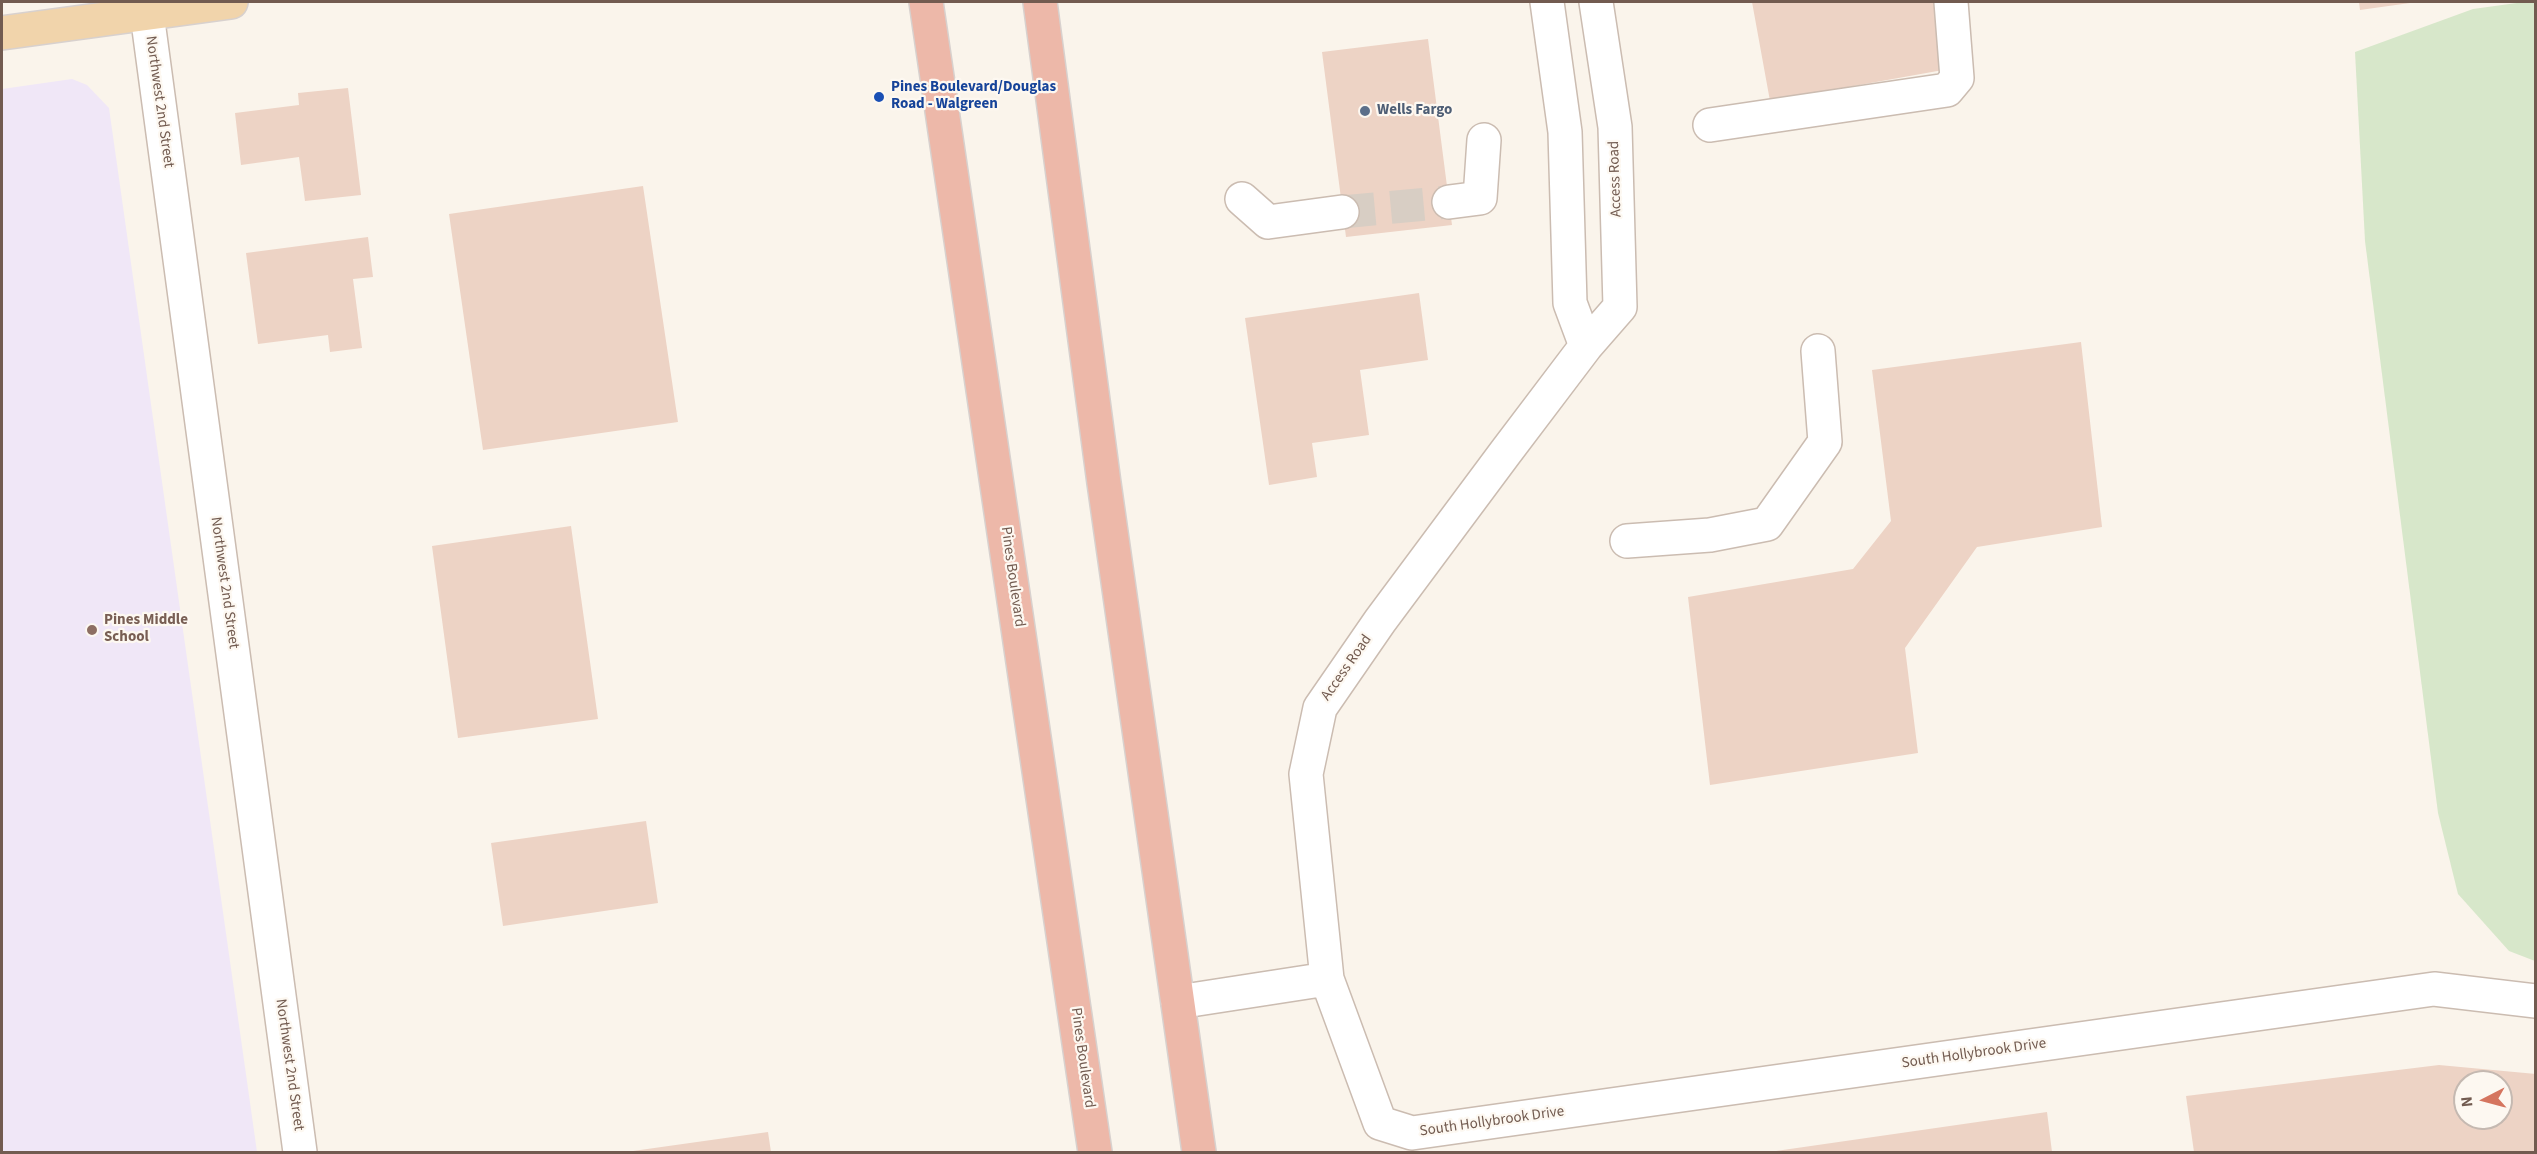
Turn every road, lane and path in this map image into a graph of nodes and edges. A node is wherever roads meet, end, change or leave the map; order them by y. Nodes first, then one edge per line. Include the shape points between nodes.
1 (231, 2) edge
2 (926, 2) edge
3 (1040, 2) edge
4 (1547, 2) edge
5 (1596, 2) edge
6 (1951, 2) edge
7 (147, 14) junction
8 (2, 33) edge
9 (1710, 125) dead end
10 (1615, 127) junction
11 (1565, 132) junction
12 (1484, 140) dead end
13 (1242, 199) dead end
14 (1449, 202) tunnel mouth
15 (1342, 212) tunnel mouth
16 (1586, 346) junction
17 (1818, 351) dead end
18 (1627, 541) dead end
19 (1328, 979) junction
20 (2535, 1001) edge
21 (1178, 1002) junction
22 (1410, 1143) edge
23 (300, 1152) edge
24 (1095, 1152) edge
25 (1199, 1152) edge

1 - 7 main road
2 - 24 highway, Pines Boulevard
3 - 21 highway
4 - 11 street
5 - 10 street, Access Road
6 - 9 street via 1957,78 1947,90
7 - 8 main road
7 - 23 street, Northwest 2nd Street
10 - 11 street
10 - 16 street, Access Road via 1620,307
11 - 16 street via 1570,303
12 - 14 street via 1480,198
13 - 15 street via 1268,222
16 - 19 street, Access Road via 1380,621 1320,708 1306,774
17 - 18 street via 1825,442 1767,524 1710,535
19 - 21 street
19 - 22 street, Access Road via 1380,1123
20 - 22 street, South Hollybrook Drive via 2434,989
21 - 25 highway

